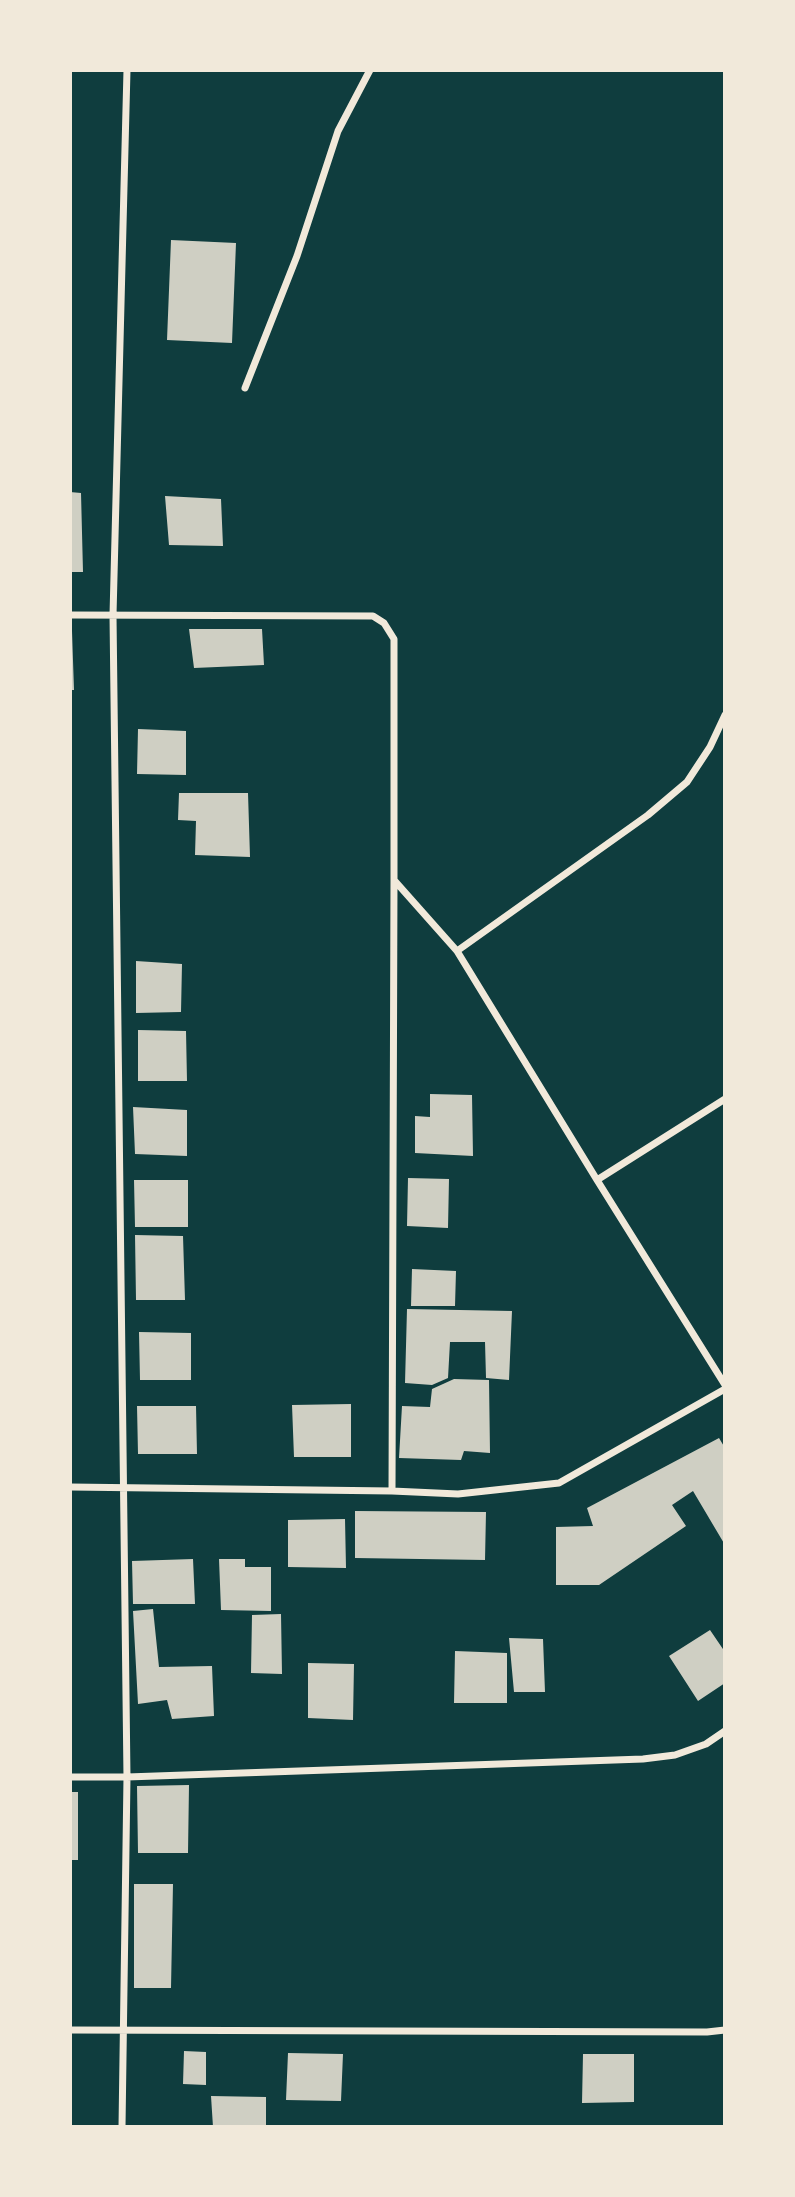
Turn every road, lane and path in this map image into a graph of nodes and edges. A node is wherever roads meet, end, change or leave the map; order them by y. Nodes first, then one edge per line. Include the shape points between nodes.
1 (127, 70) edge
2 (370, 70) edge
3 (245, 388) dead end
4 (70, 615) edge
5 (113, 615) junction
6 (725, 715) edge
7 (394, 880) junction
8 (457, 951) junction
9 (725, 1099) edge
10 (597, 1181) junction
11 (725, 1387) edge
12 (70, 1487) edge
13 (124, 1487) junction
14 (392, 1491) junction
15 (725, 1731) edge
16 (70, 1777) edge
17 (127, 1777) junction
18 (70, 2030) edge
19 (725, 2030) edge
20 (123, 2031) junction
21 (122, 2127) edge

1 - 5 street
2 - 3 street via 338,131 297,256
4 - 5 street
5 - 7 street via 373,616 384,623 394,639
5 - 13 street
6 - 8 street via 687,782 648,816
7 - 8 street
7 - 14 street
8 - 10 street
9 - 10 street
10 - 11 street
11 - 14 street via 559,1483 458,1494
12 - 13 street
13 - 14 street
13 - 17 street
15 - 17 street via 675,1755 643,1759
16 - 17 street
17 - 20 street
18 - 20 street
19 - 20 street
20 - 21 street

